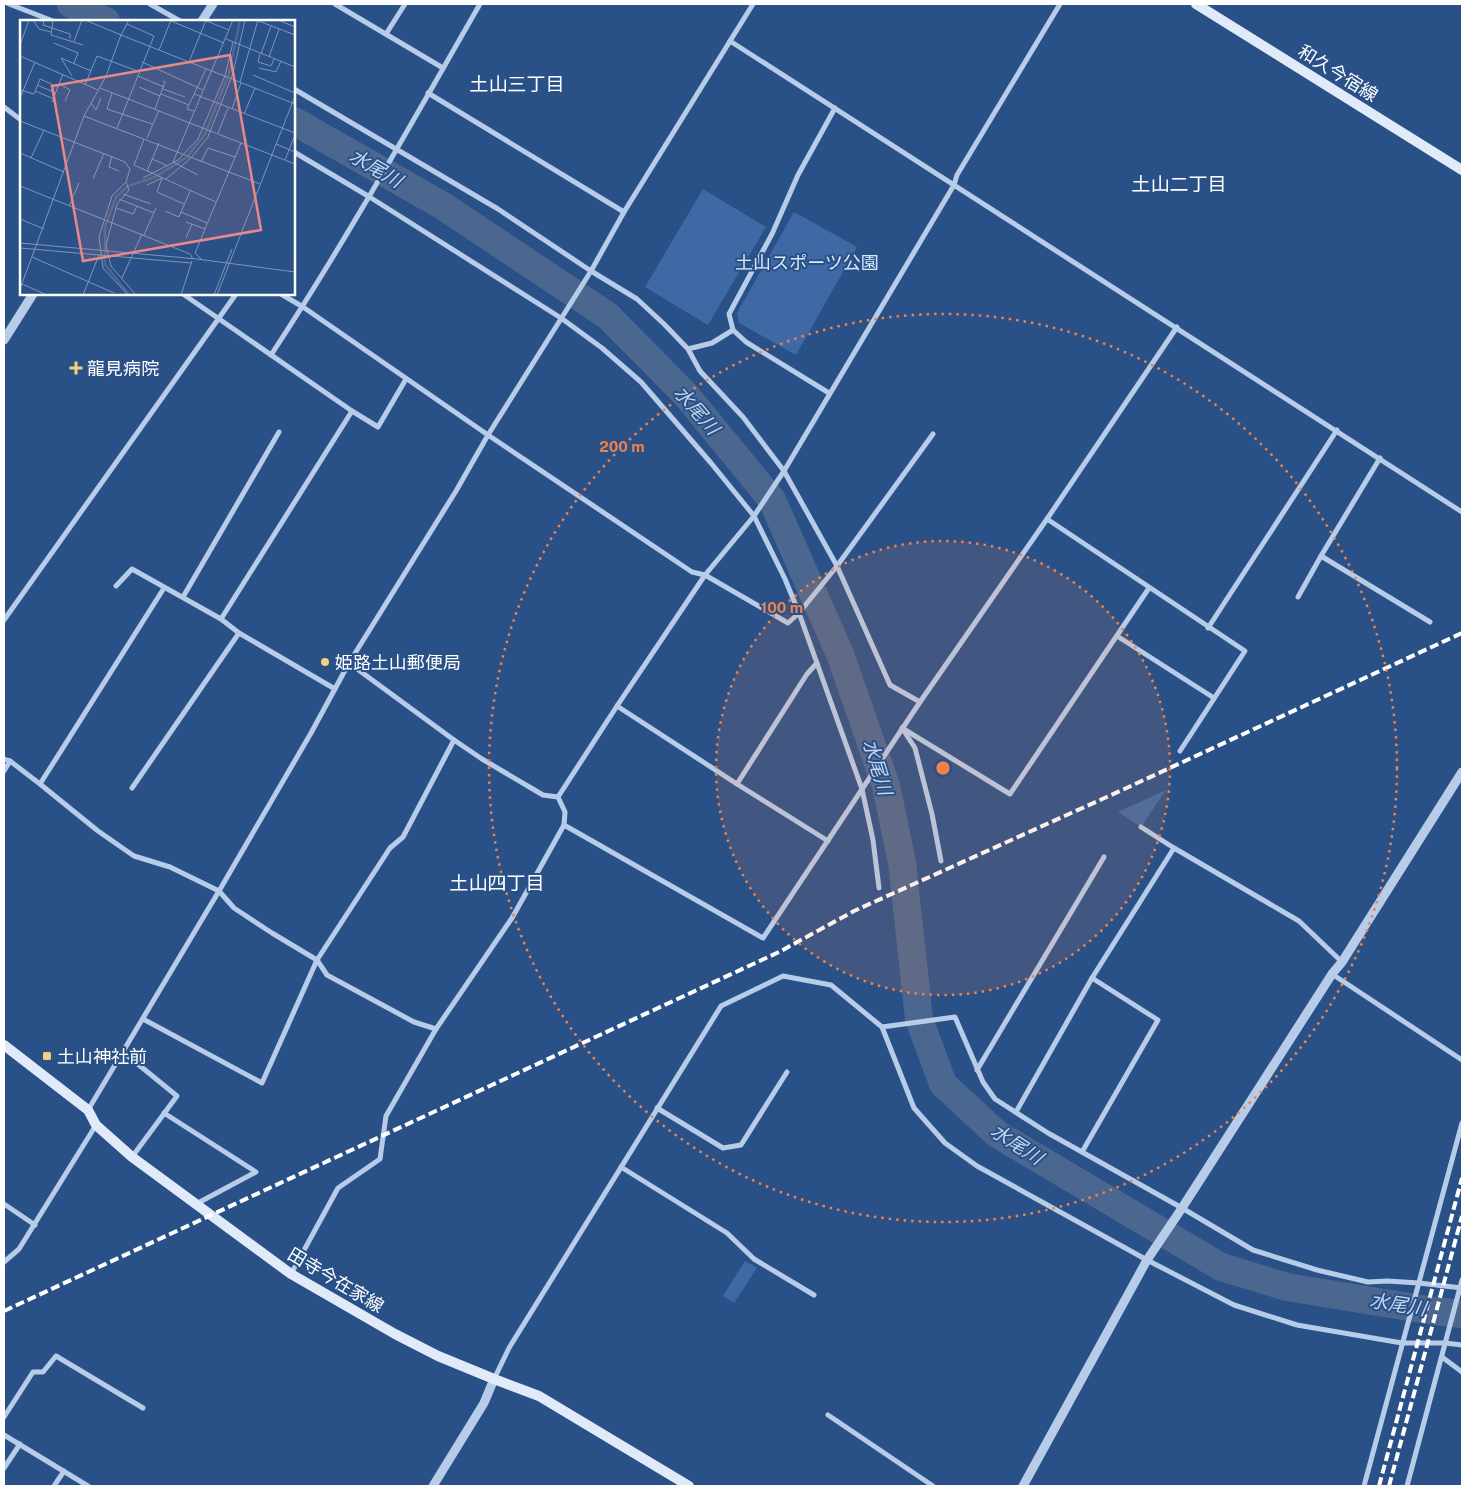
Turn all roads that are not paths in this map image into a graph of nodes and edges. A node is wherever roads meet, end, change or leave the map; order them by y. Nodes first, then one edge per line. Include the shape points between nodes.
1 (9, 4) edge
2 (150, 4) edge
3 (213, 4) edge
4 (335, 4) edge
5 (405, 4) edge
6 (480, 4) edge
7 (753, 4) edge
8 (1060, 4) edge
9 (1196, 4) edge
10 (49, 20) edge
11 (178, 20) edge
12 (203, 20) edge
13 (386, 34) junction
14 (730, 41) junction
15 (443, 68) junction
16 (295, 90) edge
17 (428, 93) junction
18 (4, 107) edge
19 (835, 108) junction
20 (20, 119) edge
21 (398, 149) junction
22 (295, 153) edge
23 (1462, 170) edge
24 (954, 185) junction
25 (368, 196) junction
26 (624, 212) junction
27 (591, 271) junction
28 (32, 295) edge
29 (184, 295) edge
30 (235, 295) edge
31 (284, 295) edge
32 (303, 307) junction
33 (561, 318) junction
34 (218, 319) junction
35 (1177, 327) junction
36 (733, 330) junction
37 (4, 340) edge
38 (688, 349) junction
39 (271, 355) junction
40 (406, 378) junction
41 (829, 393) junction
42 (352, 411) junction
43 (1337, 430) junction
44 (279, 432) dead end
45 (488, 434) junction
46 (933, 434) dead end
47 (1380, 458) junction
48 (784, 471) junction
49 (1462, 512) edge
50 (754, 516) junction
51 (1047, 519) junction
52 (1321, 556) junction
53 (837, 566) junction
54 (705, 575) junction
55 (116, 586) dead end
56 (164, 588) junction
57 (1149, 588) junction
58 (183, 597) junction
59 (1298, 597) dead end
60 (799, 613) junction
61 (221, 619) junction
62 (4, 620) edge
63 (1430, 622) dead end
64 (1208, 628) junction
65 (238, 632) junction
66 (1116, 636) junction
67 (349, 663) junction
68 (817, 663) junction
69 (335, 689) junction
70 (1214, 698) junction
71 (920, 702) junction
72 (617, 706) junction
73 (902, 728) junction
74 (454, 740) junction
75 (1180, 751) dead end
76 (4, 759) edge
77 (10, 761) junction
78 (4, 771) edge
79 (1462, 772) edge
80 (40, 784) junction
81 (737, 784) junction
82 (132, 788) dead end
83 (862, 790) junction
84 (558, 797) junction
85 (564, 825) junction
86 (1141, 827) dead end
87 (828, 841) junction
88 (1174, 848) junction
89 (1104, 857) dead end
90 (941, 861) dead end
91 (879, 888) dead end
92 (219, 891) junction
93 (318, 960) junction
94 (1342, 962) junction
95 (1332, 974) junction
96 (1092, 978) junction
97 (142, 1019) junction
98 (882, 1027) junction
99 (436, 1029) junction
100 (4, 1045) edge
101 (123, 1052) junction
102 (1462, 1060) edge
103 (978, 1070) junction
104 (787, 1072) dead end
105 (657, 1108) junction
106 (88, 1110) junction
107 (1016, 1112) junction
108 (164, 1113) junction
109 (1462, 1123) edge
110 (96, 1125) junction
111 (1082, 1152) junction
112 (132, 1157) junction
113 (621, 1167) junction
114 (4, 1204) edge
115 (196, 1204) junction
116 (1182, 1208) junction
117 (36, 1225) junction
118 (1147, 1260) junction
119 (4, 1262) edge
120 (292, 1274) junction
121 (1462, 1280) edge
122 (1419, 1283) junction
123 (1461, 1288) edge
124 (814, 1295) dead end
125 (1402, 1343) junction
126 (1444, 1343) junction
127 (1462, 1345) edge
128 (1442, 1357) junction
129 (1462, 1372) edge
130 (494, 1380) junction
131 (143, 1408) dead end
132 (828, 1415) dead end
133 (4, 1417) edge
134 (4, 1435) edge
135 (20, 1444) junction
136 (4, 1468) edge
137 (64, 1471) junction
138 (54, 1486) edge
139 (88, 1486) edge
140 (433, 1486) edge
141 (688, 1486) edge
142 (933, 1486) edge
143 (1022, 1486) edge
144 (1364, 1486) edge
145 (1407, 1486) edge

1 - 10 street
2 - 11 street
3 - 12 street
4 - 13 street
5 - 13 street
6 - 15 street
7 - 14 street
8 - 24 street via 956,175
9 - 23 main road, 和久今宿線
13 - 15 street
14 - 19 street
14 - 26 street
15 - 17 street
16 - 21 street
17 - 21 street
17 - 26 street
18 - 20 street
19 - 24 street
19 - 36 street via 729,314
21 - 25 street
21 - 27 street via 498,209
22 - 25 street
24 - 35 street
24 - 41 street
25 - 32 street
25 - 33 street
26 - 27 street
27 - 33 street
27 - 38 street via 637,299
28 - 37 street
29 - 34 street
30 - 34 street
31 - 32 street
32 - 39 street
32 - 40 street
33 - 45 street
33 - 50 street via 641,382
34 - 39 street
34 - 62 street
35 - 43 street
35 - 51 street
36 - 38 street via 712,343
36 - 41 street via 746,342
38 - 48 street via 700,371 742,417
39 - 42 street
40 - 42 street via 378,427
40 - 45 street
41 - 48 street
42 - 61 street
43 - 47 street
43 - 64 street
44 - 58 street
45 - 54 street via 692,572
45 - 67 street
46 - 53 street
47 - 49 street
47 - 52 street
48 - 50 street
48 - 53 street
50 - 54 street
50 - 60 street
51 - 57 street
51 - 71 street
52 - 59 street
52 - 63 street
53 - 60 street
53 - 71 street via 890,685
54 - 60 street via 788,623
54 - 72 street
55 - 56 street via 132,569
56 - 58 street
56 - 80 street
57 - 64 street
57 - 66 street
58 - 61 street
60 - 68 street
61 - 65 street
64 - 70 street via 1245,652
65 - 69 street
65 - 82 street
66 - 70 street
66 - 73 street via 1010,794
67 - 69 street
67 - 74 street
68 - 81 street via 806,674
68 - 83 street
69 - 92 street
70 - 75 street
71 - 73 street
72 - 81 street
72 - 84 street
73 - 83 street
73 - 90 street via 915,748
74 - 84 street via 543,795
74 - 93 street via 403,837 390,848
76 - 77 street
77 - 78 street
77 - 80 street
79 - 94 street
80 - 92 street via 134,856 170,867
81 - 87 street
83 - 87 street
83 - 91 street
84 - 85 street via 564,812
85 - 87 street via 762,938
85 - 99 street via 512,918
86 - 88 street
88 - 94 street via 1299,922
88 - 96 street
89 - 103 street
92 - 93 street via 234,908
92 - 97 street
93 - 97 street via 262,1083
93 - 99 street via 327,975 414,1022
94 - 95 street
95 - 102 street
95 - 116 street
96 - 107 street
96 - 111 street via 1158,1020
97 - 101 street
98 - 103 street via 955,1016
98 - 105 street via 831,985 783,976 721,1006
98 - 118 street via 914,1108 945,1143 977,1166
99 - 120 street via 386,1116 380,1159 338,1188
100 - 106 main road, 田寺今在家線
101 - 106 street
101 - 108 street via 177,1096
103 - 107 street via 995,1099
104 - 105 street via 741,1144 723,1148
105 - 113 street
106 - 110 main road, 田寺今在家線
107 - 111 street
108 - 112 street
108 - 115 street via 256,1172
109 - 122 street
110 - 112 main road, 田寺今在家線
110 - 117 street
111 - 116 street
112 - 115 main road, 田寺今在家線
113 - 124 street via 726,1233 754,1259
113 - 130 street via 509,1348
114 - 117 street
115 - 120 main road, 田寺今在家線
116 - 118 street
116 - 122 street via 1252,1250 1368,1282
117 - 119 street via 19,1249
118 - 125 street via 1234,1305 1297,1326
118 - 143 street
120 - 130 main road, 田寺今在家線 via 438,1356
121 - 123 street
122 - 123 street
122 - 125 street
123 - 126 street
125 - 126 street
125 - 144 street
126 - 127 street
126 - 128 street
128 - 129 street
128 - 145 street
130 - 140 street via 484,1403
130 - 141 main road, 田寺今在家線 via 540,1396
131 - 133 street via 56,1356 43,1372 34,1372
132 - 142 street
134 - 135 street
135 - 136 street
135 - 137 street
137 - 138 street
137 - 139 street

